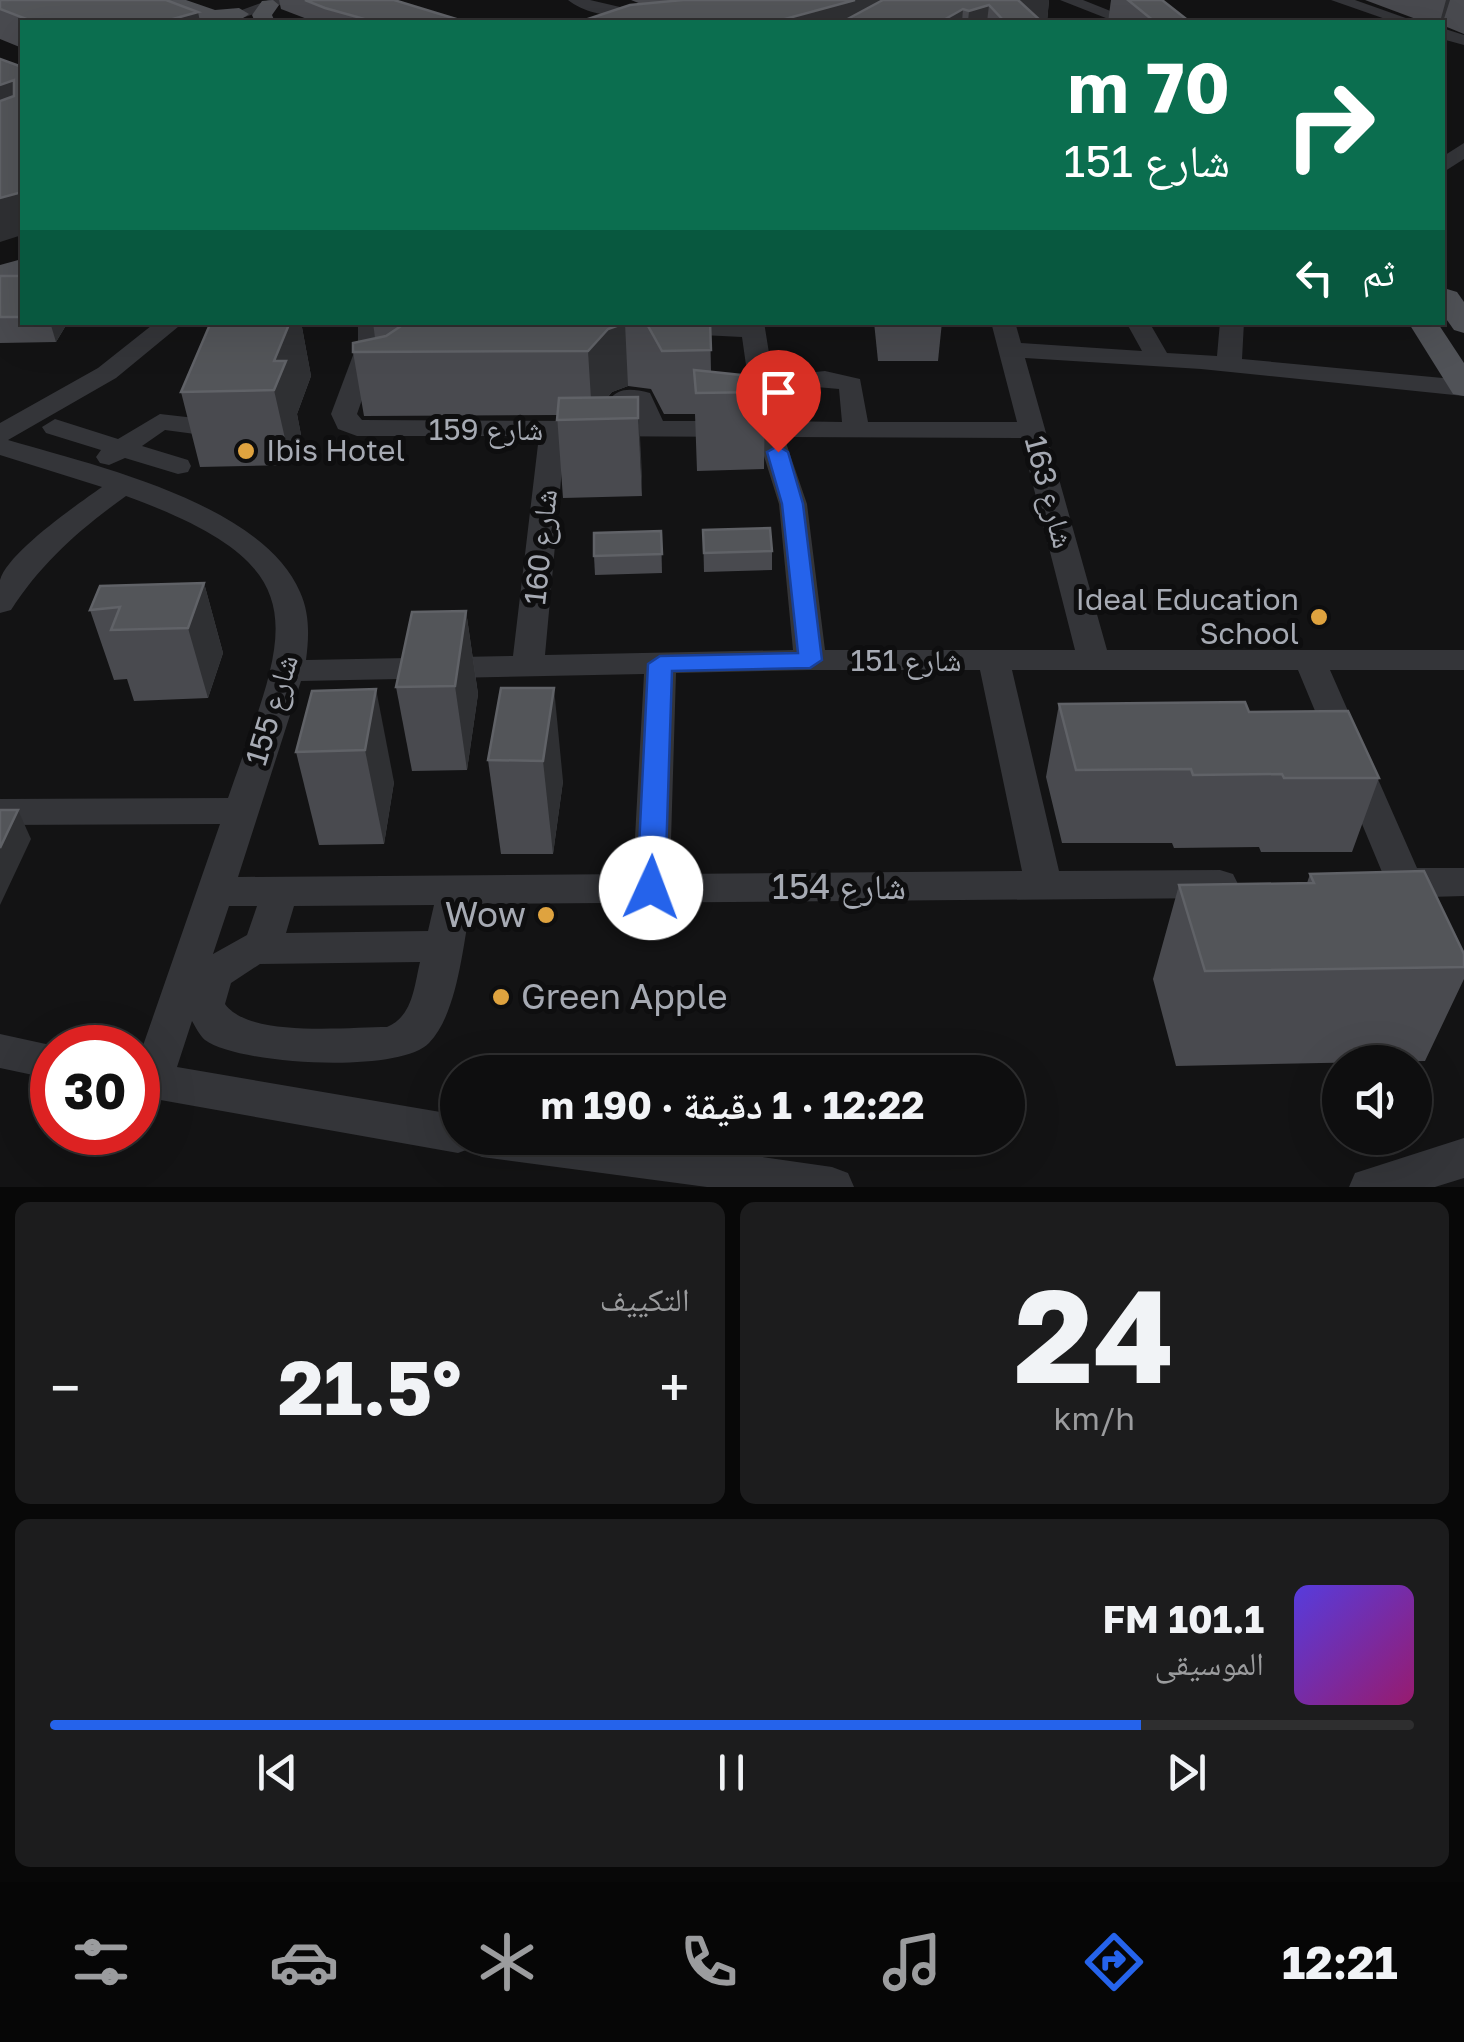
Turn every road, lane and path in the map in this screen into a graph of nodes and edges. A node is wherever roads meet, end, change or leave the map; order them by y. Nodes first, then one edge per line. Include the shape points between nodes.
1 (166, 0) edge
2 (576, 0) edge
3 (1068, 0) edge
4 (1137, 0) edge
5 (140, 1) edge
6 (1344, 2) edge
7 (698, 5) edge
8 (218, 12) edge
9 (271, 12) edge
10 (1100, 12) junction
11 (616, 19) edge
12 (1124, 20) edge
13 (1402, 20) edge
14 (1448, 302) edge
15 (1464, 324) edge
16 (370, 325) edge
17 (1005, 325) edge
18 (1140, 325) edge
19 (1232, 325) edge
20 (1424, 325) edge
21 (751, 326) edge
22 (710, 330) edge
23 (145, 331) edge
24 (1012, 350) junction
25 (1160, 360) junction
26 (1230, 365) junction
27 (361, 368) junction
28 (805, 378) dead end
29 (1464, 388) edge
30 (351, 397) junction
31 (195, 426) edge
32 (54, 427) dead end
33 (768, 429) junction
34 (553, 430) junction
35 (856, 430) junction
36 (1033, 430) junction
37 (0, 434) edge
38 (0, 446) edge
39 (121, 448) junction
40 (178, 466) dead end
41 (86, 474) junction
42 (121, 486) junction
43 (0, 603) edge
44 (810, 660) junction
45 (1464, 660) edge
46 (1094, 661) junction
47 (1310, 661) junction
48 (994, 662) junction
49 (528, 664) junction
50 (660, 664) junction
51 (288, 670) junction
52 (241, 811) junction
53 (0, 812) edge
54 (1464, 882) edge
55 (1347, 883) edge
56 (1404, 883) junction
57 (1252, 884) edge
58 (1044, 886) junction
59 (651, 888) junction
60 (456, 889) junction
61 (280, 891) junction
62 (213, 892) junction
63 (1430, 931) edge
64 (442, 946) junction
65 (262, 949) junction
66 (160, 1039) edge
67 (0, 1051) edge
68 (30, 1057) edge
69 (160, 1083) edge
70 (440, 1131) edge
71 (603, 1155) edge
72 (1464, 1158) edge
73 (832, 1187) edge
74 (1371, 1187) edge

1 - 8 main road
2 - 11 street
3 - 10 street
4 - 10 street
5 - 8 main road
6 - 13 street
7 - 11 street via 660,18
8 - 9 main road
10 - 12 street
14 - 15 main road
16 - 27 street
17 - 24 street, شارع 163
18 - 25 street
19 - 26 street
20 - 29 main road
21 - 22 street
21 - 33 street
23 - 37 street via 107,373
24 - 25 street
24 - 36 street, شارع 163
25 - 26 street
26 - 29 street
27 - 30 street
27 - 30 street via 389,384
28 - 35 street via 851,384
30 - 34 street, شارع 159 via 344,417 357,428
31 - 39 street via 160,422
32 - 39 street
33 - 34 street, شارع 159
33 - 35 street, شارع 159
33 - 44 street via 793,504
34 - 49 street, شارع 160
35 - 36 street, شارع 159
36 - 46 street, شارع 163
38 - 41 street, شارع 155
39 - 40 street
39 - 41 street
41 - 42 street, شارع 155
42 - 43 street via 43,545
42 - 51 street, شارع 155 via 209,522 268,564 290,607
44 - 48 street, شارع 151
44 - 50 street, شارع 151
45 - 47 street, شارع 151
46 - 47 street, شارع 151
46 - 48 street, شارع 151
47 - 56 street
48 - 58 street
49 - 50 street, شارع 151
49 - 51 street, شارع 151
50 - 59 street
51 - 52 street, شارع 155
52 - 53 street
52 - 62 street, شارع 155
54 - 56 street
55 - 56 street
56 - 63 street
57 - 58 street, شارع 154
58 - 59 street, شارع 154
59 - 60 street, شارع 154
60 - 61 street, شارع 154
60 - 64 street
61 - 62 street, شارع 154
61 - 65 street
62 - 66 street, شارع 155
64 - 65 street
64 - 65 street via 423,1025 389,1044 275,1044 219,1028 205,1008 209,983 226,962
67 - 68 street
69 - 70 street
71 - 73 street
72 - 74 street

